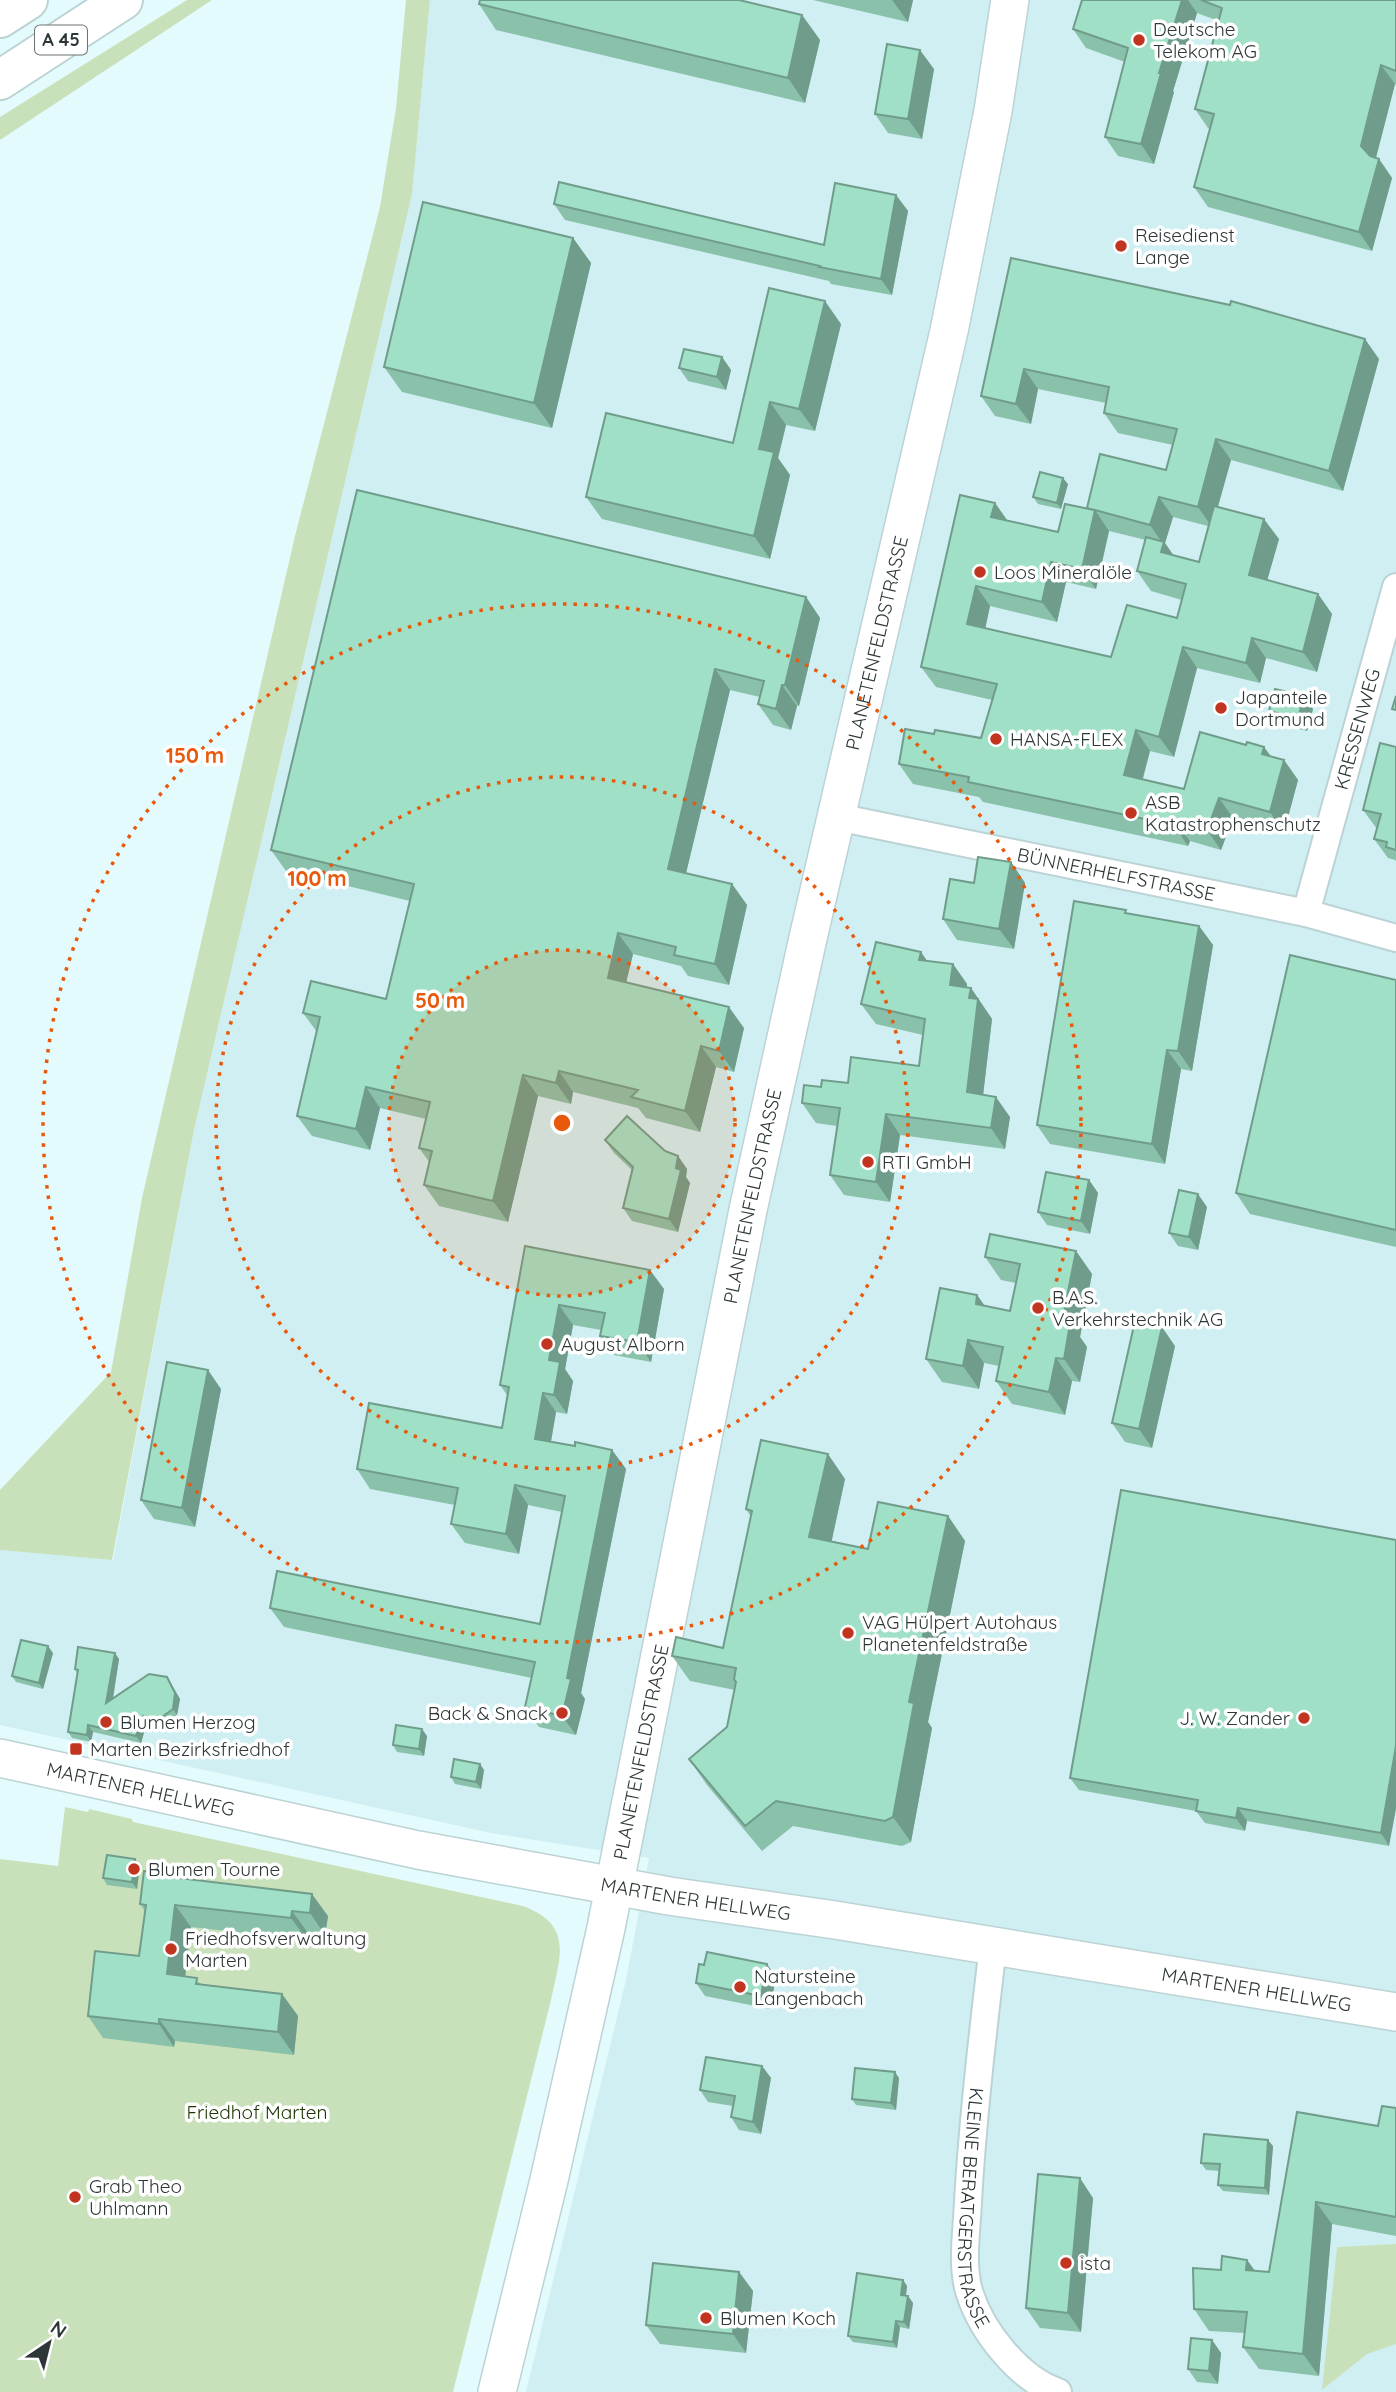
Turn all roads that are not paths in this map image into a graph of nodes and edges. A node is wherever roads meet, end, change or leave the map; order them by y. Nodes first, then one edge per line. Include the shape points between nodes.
1 (28, 0) edge
2 (123, 0) edge
3 (1010, 0) edge
4 (0, 18) edge
5 (0, 80) edge
6 (1396, 587) edge
7 (837, 817) junction
8 (1306, 913) junction
9 (1396, 938) edge
10 (0, 1758) edge
11 (613, 1885) junction
12 (993, 1947) junction
13 (1396, 2012) edge
14 (497, 2392) edge
15 (1058, 2392) edge

1 - 4 highway, A 45
2 - 5 highway, A 45
3 - 7 street, PLANETENFELDSTRASSE via 949,331
6 - 8 street, KRESSENWEG
7 - 8 street, BÜNNERHELFSTRASSE
7 - 11 street, PLANETENFELDSTRASSE via 733,1280
8 - 9 street, BÜNNERHELFSTRASSE
10 - 11 street, MARTENER HELLWEG via 418,1850
11 - 12 street, MARTENER HELLWEG
11 - 14 street, PLANETENFELDSTRASSE
12 - 13 street, MARTENER HELLWEG
12 - 15 street, KLEINE BERATGERSTRASSE via 965,2266 978,2316 1006,2356

